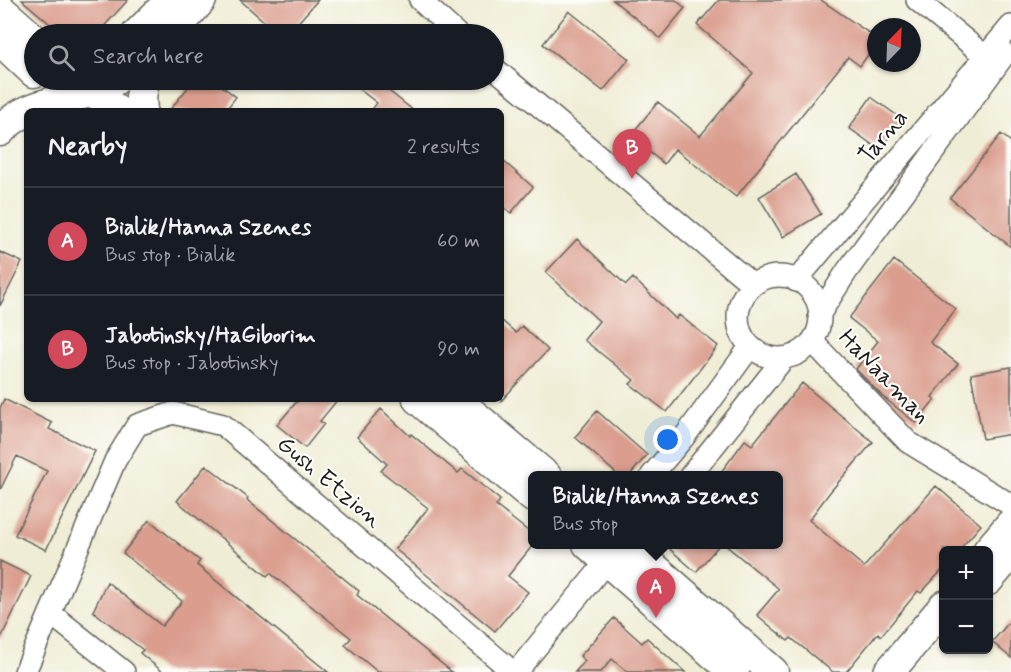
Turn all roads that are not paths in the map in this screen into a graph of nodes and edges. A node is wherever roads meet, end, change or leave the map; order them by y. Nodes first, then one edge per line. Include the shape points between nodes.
1 (171, 0) edge
2 (201, 0) edge
3 (420, 0) edge
4 (917, 0) edge
5 (0, 9) edge
6 (147, 24) edge
7 (180, 24) edge
8 (446, 24) edge
9 (1011, 26) edge
10 (24, 30) edge
11 (0, 40) edge
12 (1011, 46) edge
13 (24, 56) edge
14 (986, 57) junction
15 (504, 76) edge
16 (29, 90) edge
17 (62, 90) edge
18 (76, 90) edge
19 (142, 90) edge
20 (0, 107) edge
21 (33, 108) edge
22 (111, 108) edge
23 (142, 108) edge
24 (24, 112) edge
25 (0, 131) edge
26 (796, 281) junction
27 (753, 285) junction
28 (819, 315) junction
29 (812, 341) junction
30 (750, 347) junction
31 (784, 358) junction
32 (422, 402) edge
33 (459, 402) edge
34 (540, 471) edge
35 (655, 471) edge
36 (694, 471) edge
37 (528, 493) edge
38 (1011, 505) edge
39 (1011, 524) edge
40 (992, 546) edge
41 (617, 549) edge
42 (619, 549) edge
43 (619, 549) edge
44 (1011, 552) edge
45 (993, 574) edge
46 (50, 612) junction
47 (939, 612) edge
48 (939, 642) edge
49 (25, 672) edge
50 (124, 672) edge
51 (515, 672) edge
52 (734, 672) edge
53 (773, 672) edge
54 (889, 672) edge
55 (915, 672) edge

1 - 6 main road
2 - 7 main road
3 - 8 street
4 - 14 street
5 - 10 main road
9 - 14 street, Tarna
11 - 13 main road
12 - 28 street, Tarna
14 - 26 street, Tarna
15 - 27 street
16 - 20 main road via 19,91
17 - 21 main road
18 - 22 main road
19 - 23 main road
24 - 25 main road
26 - 27 street via 774,277
26 - 28 street via 812,295
27 - 30 street via 738,308 742,336
28 - 29 street
29 - 31 street via 805,349
29 - 38 street, HaNaaman via 908,442
30 - 31 street via 771,358
30 - 35 street
31 - 36 street
32 - 37 main road
33 - 34 main road
39 - 40 main road
41 - 51 street
42 - 52 main road
43 - 53 main road
44 - 45 main road
46 - 49 street, Gush Etzion
46 - 50 street
46 - 51 street, Gush Etzion via 115,461 137,425 172,413 223,425
47 - 54 main road
48 - 55 main road

